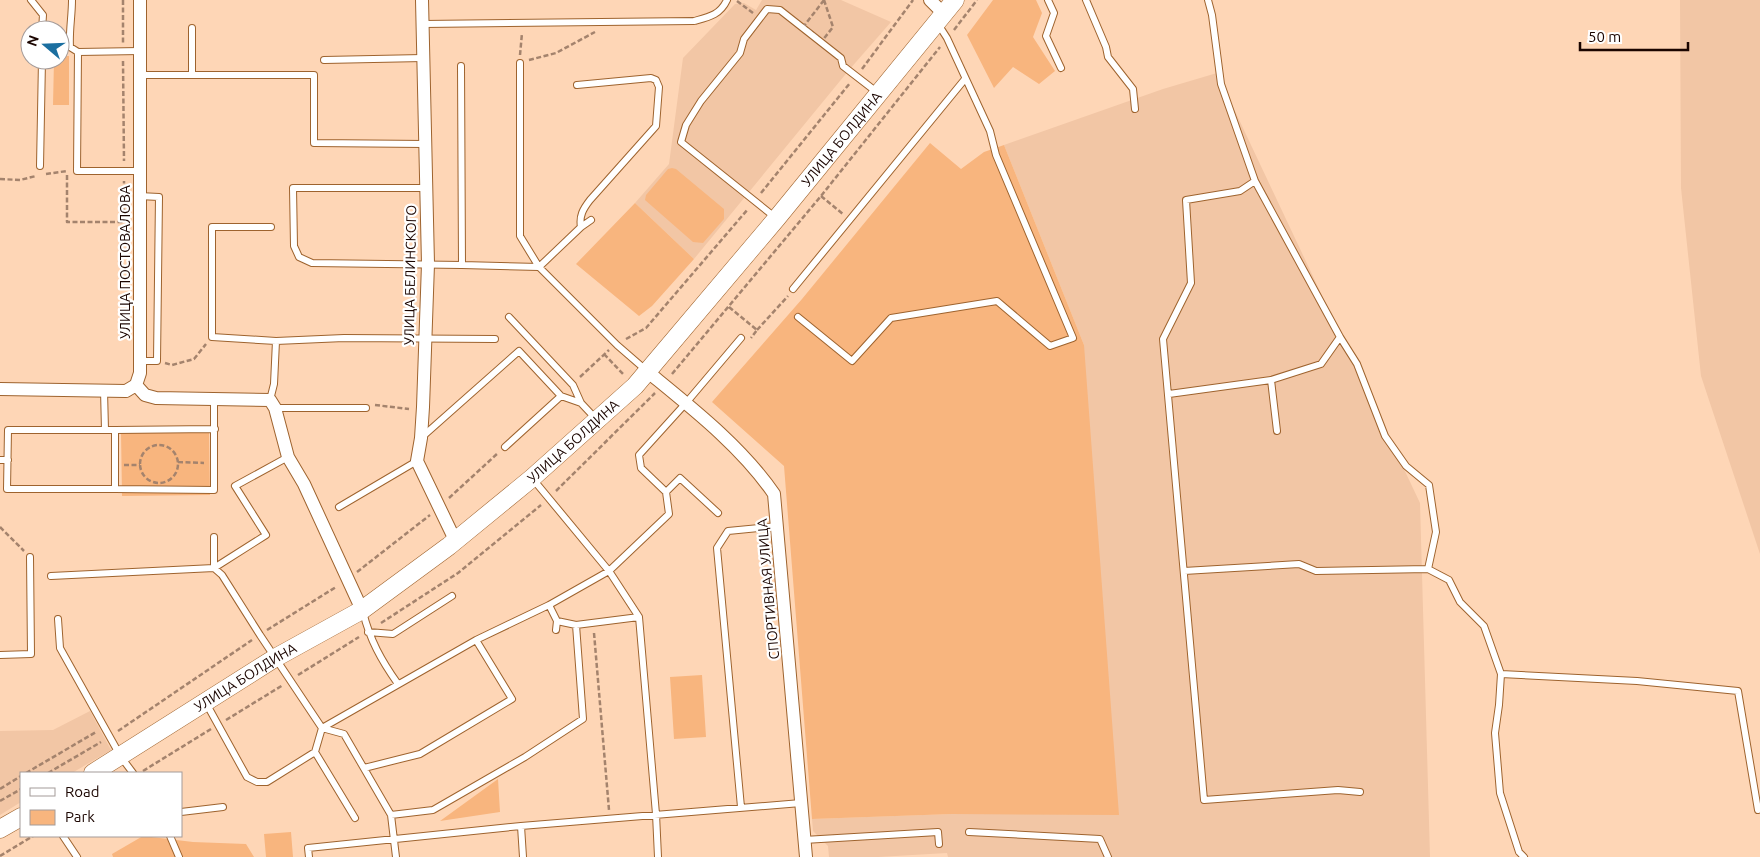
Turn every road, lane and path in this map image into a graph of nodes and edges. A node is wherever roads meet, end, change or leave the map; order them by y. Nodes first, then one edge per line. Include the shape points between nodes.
1 (31, 0) edge
2 (72, 0) edge
3 (123, 0) edge
4 (140, 0) edge
5 (422, 0) edge
6 (727, 0) edge
7 (930, 0) edge
8 (955, 0) edge
9 (977, 0) edge
10 (1048, 0) edge
11 (1086, 0) edge
12 (1208, 0) edge
13 (740, 3) dead end
14 (760, 18) junction
15 (941, 19) junction
16 (43, 20) edge
17 (612, 22) junction
18 (423, 24) junction
19 (522, 24) junction
20 (192, 28) dead end
21 (947, 38) junction
22 (822, 41) joint
23 (124, 51) junction
24 (140, 51) junction
25 (78, 52) junction
26 (423, 58) junction
27 (324, 60) dead end
28 (520, 63) junction
29 (461, 66) dead end
30 (1061, 68) dead end
31 (42, 70) edge
32 (140, 75) junction
33 (192, 75) junction
34 (965, 79) junction
35 (577, 85) dead end
36 (879, 94) junction
37 (1136, 109) dead end
38 (425, 144) junction
39 (40, 166) dead end
40 (124, 171) junction
41 (140, 171) junction
42 (0, 179) edge
43 (1255, 181) junction
44 (426, 188) junction
45 (139, 196) junction
46 (820, 196) junction
47 (777, 218) junction
48 (591, 220) dead end
49 (851, 220) junction
50 (271, 227) dead end
51 (581, 227) junction
52 (428, 264) junction
53 (462, 265) junction
54 (539, 268) junction
55 (793, 289) joint
56 (509, 317) dead end
57 (798, 317) dead end
58 (758, 330) dead end
59 (212, 337) junction
60 (1340, 337) junction
61 (740, 338) dead end
62 (424, 339) junction
63 (494, 340) dead end
64 (276, 341) junction
65 (140, 361) junction
66 (157, 361) junction
67 (648, 372) junction
68 (1271, 380) junction
69 (663, 384) junction
70 (136, 385) junction
71 (0, 389) edge
72 (104, 390) junction
73 (1169, 394) junction
74 (561, 396) junction
75 (214, 400) junction
76 (581, 403) junction
77 (686, 403) junction
78 (272, 404) junction
79 (423, 407) junction
80 (366, 408) joint
81 (597, 420) junction
82 (214, 429) junction
83 (105, 430) junction
84 (115, 430) junction
85 (1277, 430) dead end
86 (421, 438) junction
87 (505, 447) joint
88 (288, 457) junction
89 (0, 460) edge
90 (8, 460) junction
91 (417, 461) junction
92 (178, 462) junction
93 (214, 462) junction
94 (115, 465) junction
95 (140, 465) junction
96 (532, 478) junction
97 (114, 489) junction
98 (666, 492) junction
99 (339, 507) dead end
100 (439, 507) junction
101 (718, 513) dead end
102 (778, 526) junction
103 (0, 527) edge
104 (214, 538) dead end
105 (455, 540) junction
106 (30, 557) joint
107 (214, 568) junction
108 (1428, 569) junction
109 (609, 571) junction
110 (1184, 571) junction
111 (51, 576) dead end
112 (348, 579) junction
113 (452, 596) dead end
114 (549, 605) junction
115 (362, 610) junction
116 (639, 617) junction
117 (58, 619) dead end
118 (557, 621) junction
119 (594, 623) junction
120 (576, 625) junction
121 (556, 630) dead end
122 (368, 632) junction
123 (260, 635) junction
124 (476, 640) junction
125 (0, 655) edge
126 (275, 658) junction
127 (1501, 674) junction
128 (398, 684) junction
129 (205, 702) junction
130 (105, 727) junction
131 (322, 728) junction
132 (110, 737) junction
133 (315, 752) junction
134 (120, 757) junction
135 (364, 768) junction
136 (28, 772) edge
137 (50, 772) edge
138 (96, 772) edge
139 (132, 772) edge
140 (20, 777) edge
141 (0, 789) edge
142 (20, 790) edge
143 (1360, 792) dead end
144 (0, 801) edge
145 (801, 803) junction
146 (224, 807) dead end
147 (741, 807) junction
148 (1758, 810) dead end
149 (182, 812) edge
150 (656, 814) junction
151 (391, 815) junction
152 (20, 817) edge
153 (355, 818) dead end
154 (609, 819) junction
155 (521, 826) junction
156 (0, 829) edge
157 (969, 832) dead end
158 (31, 837) edge
159 (64, 837) edge
160 (170, 837) edge
161 (394, 840) junction
162 (804, 840) junction
163 (939, 844) dead end
164 (0, 856) edge
165 (77, 857) edge
166 (179, 857) edge
167 (309, 857) edge
168 (396, 857) edge
169 (523, 857) edge
170 (658, 857) edge
171 (806, 857) edge
172 (1108, 857) edge
173 (1524, 857) edge

1 - 16 lane
2 - 25 lane via 70,47
3 - 23 path
4 - 24 street, УЛИЦА ПОСТОВАЛОВА
5 - 18 street, УЛИЦА БЕЛИНСКОГО
6 - 17 lane via 715,15 694,21
7 - 15 street
8 - 15 main road, УЛИЦА БОЛДИНА
9 - 21 path
10 - 30 lane via 1054,13 1046,36
11 - 37 lane via 1108,57 1133,89
12 - 43 lane via 1221,84
13 - 14 path
14 - 36 lane via 767,9 780,10 841,58 843,66
14 - 47 lane via 744,39 740,53 701,101 686,125 681,142
15 - 21 lane
15 - 36 main road, УЛИЦА БОЛДИНА
17 - 19 lane
17 - 28 path via 556,53
18 - 19 lane
18 - 26 street, УЛИЦА БЕЛИНСКОГО
19 - 28 path
20 - 33 lane
21 - 34 lane
21 - 46 path
22 - 22 path via 833,27 824,0 804,26
23 - 24 lane
23 - 25 lane
23 - 40 path
24 - 32 street, УЛИЦА ПОСТОВАЛОВА
25 - 40 lane via 77,171
26 - 27 lane
26 - 38 street, УЛИЦА БЕЛИНСКОГО
28 - 54 lane via 520,236
29 - 53 lane
31 - 39 lane
32 - 33 lane
32 - 41 street, УЛИЦА ПОСТОВАЛОВА
33 - 38 lane via 314,75 314,143
34 - 49 lane
34 - 57 lane via 990,131 996,154 1073,338 1050,346 996,302 891,318 852,361
35 - 51 lane via 651,78 659,87 656,126 582,210
36 - 47 main road, УЛИЦА БОЛДИНА
38 - 44 street, УЛИЦА БЕЛИНСКОГО
40 - 41 lane
40 - 42 path via 124,222 67,222 67,171 20,180
41 - 45 street, УЛИЦА ПОСТОВАЛОВА
43 - 60 lane
43 - 73 lane via 1240,191 1186,200 1191,283 1163,339
44 - 52 street, УЛИЦА БЕЛИНСКОГО
44 - 52 lane via 293,188 294,246 299,257 312,263
45 - 65 street, УЛИЦА ПОСТОВАЛОВА
45 - 66 lane via 159,197
46 - 49 path
46 - 69 path
47 - 67 main road, УЛИЦА БОЛДИНА
48 - 51 lane
49 - 55 lane
50 - 59 lane via 212,227
51 - 54 lane
52 - 53 lane
52 - 62 street, УЛИЦА БЕЛИНСКОГО
53 - 54 lane
54 - 67 lane
55 - 58 path
56 - 76 lane via 573,385
59 - 64 lane
59 - 66 path via 194,359 172,365
60 - 68 lane via 1321,364
60 - 108 lane via 1357,364 1385,436 1406,466 1429,485 1436,532
61 - 77 lane
62 - 63 lane
62 - 64 lane
62 - 79 street, УЛИЦА БЕЛИНСКОГО
64 - 78 lane
65 - 66 lane
65 - 70 street, УЛИЦА ПОСТОВАЛОВА
67 - 69 street, СПОРТИВНАЯ УЛИЦА
67 - 81 main road, УЛИЦА БОЛДИНА
68 - 73 lane
68 - 85 lane
69 - 77 street, СПОРТИВНАЯ УЛИЦА
70 - 72 street via 126,391
70 - 75 street via 145,395 156,398
71 - 72 street
72 - 83 lane
73 - 110 lane
74 - 76 lane
74 - 86 lane via 519,351
74 - 87 lane
75 - 78 street
75 - 82 lane
76 - 81 lane
77 - 98 lane via 639,454 641,468
77 - 102 street, СПОРТИВНАЯ УЛИЦА via 759,472 774,494
78 - 80 lane
78 - 88 street
79 - 80 path via 408,409 378,404
79 - 86 street, УЛИЦА БЕЛИНСКОГО
81 - 96 main road, УЛИЦА БОЛДИНА
82 - 84 lane
82 - 93 lane
83 - 84 lane
83 - 90 lane via 8,430
84 - 94 lane
86 - 91 street, УЛИЦА БЕЛИНСКОГО
87 - 100 path
88 - 107 lane via 235,486 266,535
88 - 112 street
89 - 90 lane
90 - 97 lane via 7,489
91 - 99 lane
91 - 100 street
92 - 93 path
92 - 95 path via 173,476 160,482 147,478
92 - 95 path via 172,449 158,445 145,451
93 - 97 lane via 214,490
94 - 95 path
94 - 97 lane
96 - 105 main road, УЛИЦА БОЛДИНА
96 - 109 lane
98 - 101 lane via 680,478
98 - 109 lane via 669,514
100 - 105 street
100 - 112 path
102 - 145 street, СПОРТИВНАЯ УЛИЦА
102 - 147 lane via 728,531 717,548
103 - 106 path
104 - 107 lane
105 - 115 main road, УЛИЦА БОЛДИНА
106 - 125 lane via 31,654
107 - 111 lane
107 - 123 lane via 222,575
108 - 110 lane via 1316,570 1299,564
108 - 127 lane via 1449,580 1460,602 1484,626
109 - 114 lane
109 - 116 lane
110 - 143 lane via 1204,800 1338,790
112 - 115 street
112 - 123 path
113 - 122 lane via 393,634
114 - 118 lane
114 - 124 lane
115 - 122 lane
115 - 126 main road, УЛИЦА БОЛДИНА
116 - 119 lane
116 - 150 lane
117 - 130 lane via 60,648
118 - 120 lane
118 - 121 lane
119 - 120 lane
119 - 154 path
120 - 151 lane via 583,719 433,810
122 - 128 lane
123 - 126 lane
123 - 132 path
124 - 128 lane
124 - 135 lane via 512,699 420,754
126 - 129 main road, УЛИЦА БОЛДИНА
126 - 131 lane
127 - 148 lane via 1637,681 1738,691
127 - 173 lane via 1495,733 1500,793 1519,852
128 - 131 lane
129 - 133 lane via 247,777 257,782 267,782
129 - 134 main road, УЛИЦА БОЛДИНА
130 - 132 lane
130 - 136 path
131 - 133 lane
131 - 135 lane via 344,734
132 - 134 lane
132 - 137 path
133 - 153 lane
134 - 138 main road, УЛИЦА БОЛДИНА
134 - 139 lane
135 - 151 lane
140 - 141 path
142 - 144 path
145 - 147 lane
145 - 162 street, СПОРТИВНАЯ УЛИЦА
146 - 149 lane
147 - 150 lane
150 - 154 lane
150 - 170 lane
151 - 161 lane
152 - 156 main road
154 - 155 lane
155 - 161 lane
155 - 169 lane
157 - 172 lane via 1100,839
158 - 164 path
159 - 165 lane
160 - 166 lane
161 - 167 lane via 308,848
161 - 168 lane
162 - 163 lane via 938,832
162 - 171 street, СПОРТИВНАЯ УЛИЦА

